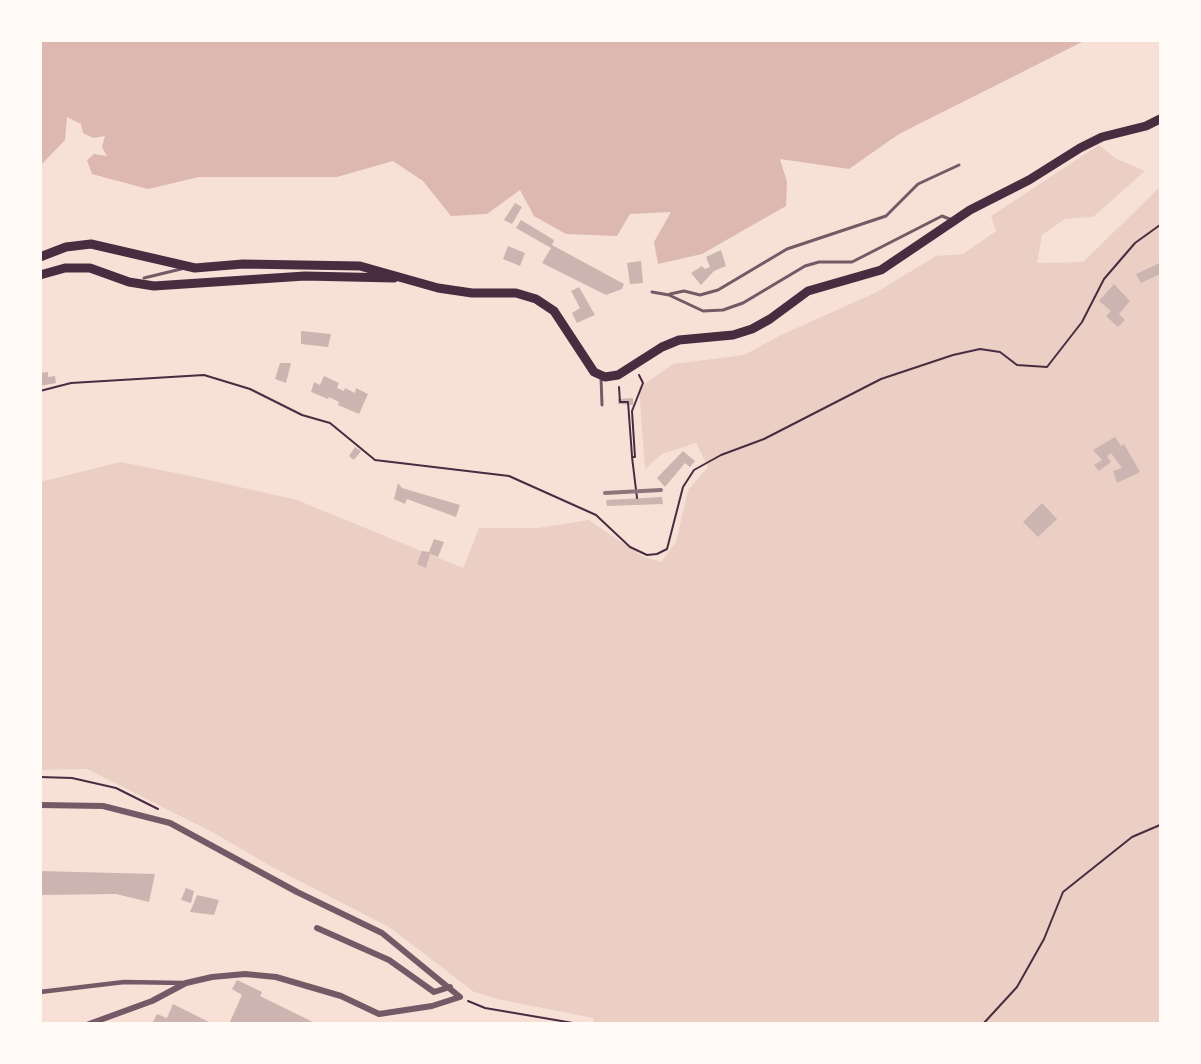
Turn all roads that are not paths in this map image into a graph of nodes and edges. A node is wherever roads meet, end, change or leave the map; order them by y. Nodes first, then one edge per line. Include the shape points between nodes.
1 (1161, 119) edge
2 (958, 165) dead end
3 (954, 220) junction
4 (40, 256) edge
5 (195, 268) junction
6 (40, 275) edge
7 (144, 278) dead end
8 (408, 278) junction
9 (652, 292) dead end
10 (669, 295) junction
11 (600, 375) junction
12 (602, 405) dead end
13 (40, 805) edge
14 (317, 928) dead end
15 (186, 983) junction
16 (450, 987) junction
17 (40, 992) edge
18 (90, 1023) edge

1 - 3 main road via 1102,137
2 - 10 lane via 918,184 886,216 787,249 717,290 700,295 684,291
3 - 10 lane via 942,216 852,262 806,266 743,303 723,310 703,311
3 - 11 main road via 881,270 808,291 752,329 733,335 680,340 618,375
4 - 5 main road via 91,244
5 - 7 lane via 174,269
5 - 8 main road via 243,264 360,266
6 - 8 main road via 65,268 90,268 154,286 305,276
8 - 11 main road via 438,288 516,293 536,299 555,311 585,361
9 - 10 lane
11 - 12 lane
13 - 16 street via 103,806 170,823 382,933
14 - 16 street via 368,948 434,992
15 - 16 street via 245,974 276,977 341,996 379,1014 432,1006 460,997
15 - 17 street via 124,982
15 - 18 street via 152,1001

